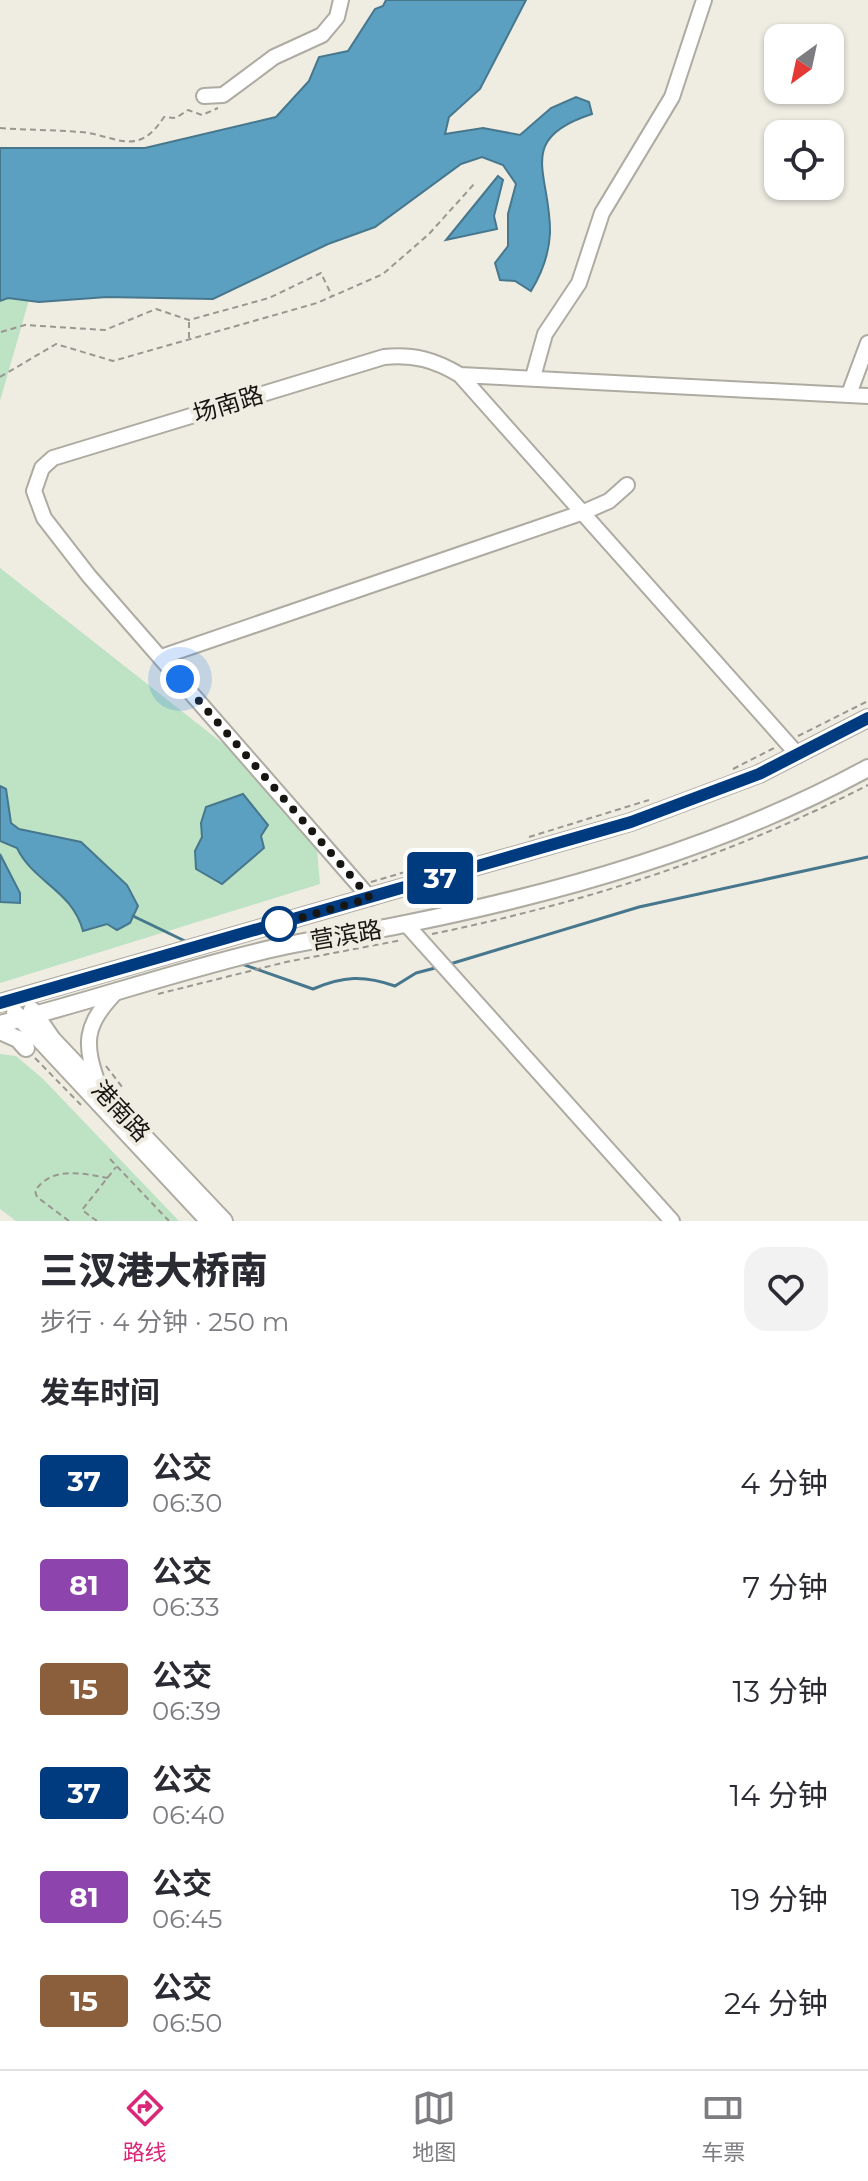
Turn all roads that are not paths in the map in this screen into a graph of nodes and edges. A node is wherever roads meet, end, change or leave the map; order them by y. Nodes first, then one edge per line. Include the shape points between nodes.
1 (341, 0) edge
2 (704, 0) edge
3 (204, 96) dead end
4 (868, 343) edge
5 (460, 375) junction
6 (533, 377) junction
7 (849, 394) junction
8 (868, 396) edge
9 (627, 485) dead end
10 (584, 512) junction
11 (161, 657) junction
12 (868, 718) edge
13 (798, 755) junction
14 (868, 768) edge
15 (365, 891) junction
16 (406, 924) junction
17 (119, 989) junction
18 (27, 995) junction
19 (5, 1002) edge
20 (26, 1018) junction
21 (0, 1024) edge
22 (0, 1031) edge
23 (26, 1048) dead end
24 (100, 1090) junction
25 (209, 1221) edge
26 (224, 1221) edge
27 (672, 1221) edge

1 - 3 street via 337,17 322,35 259,66 223,95
2 - 6 street via 672,97 602,213 579,283 545,334
4 - 7 street
5 - 6 street
5 - 10 street, 场南路
5 - 11 street, 场南路 via 438,362 407,355 384,357 53,458 42,468 34,491 44,518
6 - 7 street
7 - 8 street
9 - 10 street
10 - 11 street
10 - 13 street, 场南路
11 - 15 street, 场南路
12 - 13 main road, 营滨路
13 - 15 main road, 营滨路 via 703,796
14 - 16 main road, 营滨路 via 726,833 627,869
15 - 18 main road, 营滨路 via 262,929
16 - 17 main road, 营滨路 via 265,950
16 - 27 street
17 - 20 main road, 营滨路
17 - 24 street via 101,1008 87,1041
18 - 19 main road, 营滨路
18 - 20 main road, 港南路
19 - 20 main road, 港南路
20 - 21 main road, 营滨路
20 - 24 main road, 港南路
20 - 25 main road, 港南路
22 - 23 main road
24 - 26 main road, 港南路

